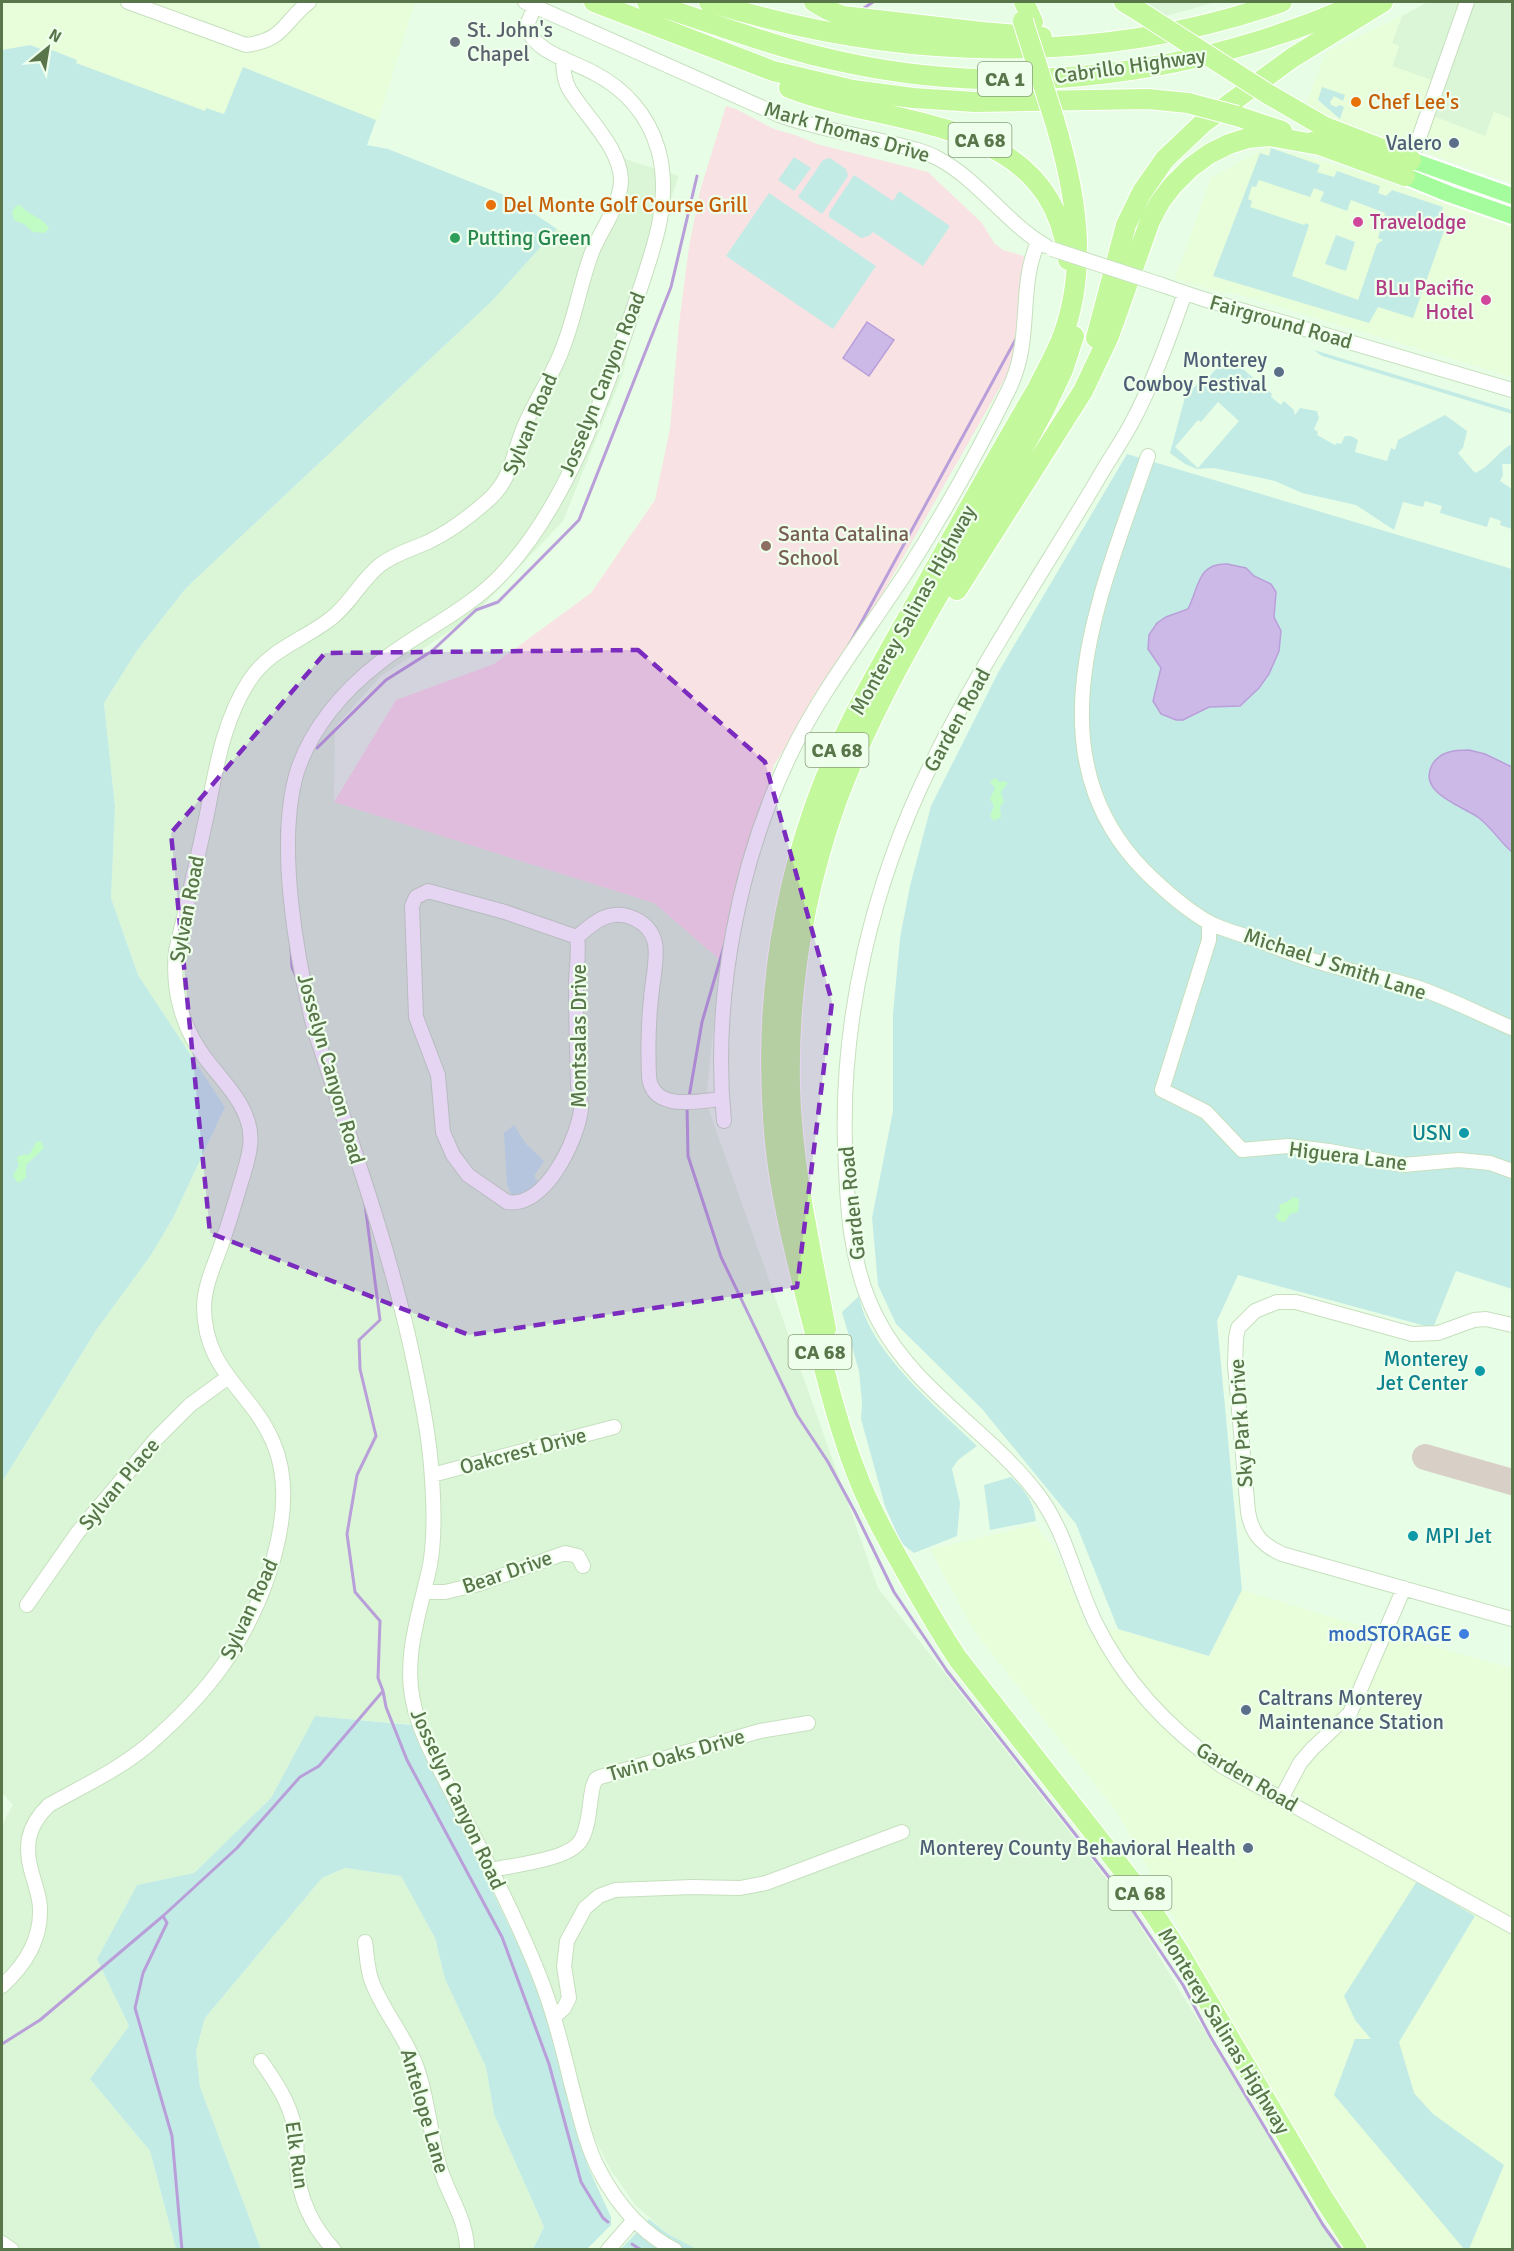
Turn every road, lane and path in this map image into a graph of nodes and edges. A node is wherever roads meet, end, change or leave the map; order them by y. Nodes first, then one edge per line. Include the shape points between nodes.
1 (128, 2) edge
2 (309, 2) edge
3 (594, 2) edge
4 (647, 2) edge
5 (709, 2) edge
6 (814, 2) edge
7 (1013, 2) edge
8 (1124, 2) edge
9 (1282, 2) edge
10 (1362, 2) edge
11 (1383, 2) edge
12 (530, 4) edge
13 (1465, 6) edge
14 (1027, 15) edge
15 (1146, 37) junction
16 (726, 54) junction
17 (563, 58) junction
18 (1059, 119) junction
19 (1325, 146) junction
20 (1408, 168) junction
21 (1512, 196) edge
22 (1512, 216) edge
23 (1038, 242) junction
24 (1052, 249) joint
25 (1185, 293) junction
26 (1046, 371) junction
27 (1512, 390) edge
28 (1148, 456) dead end
29 (1034, 468) junction
30 (871, 723) junction
31 (1209, 922) junction
32 (577, 937) junction
33 (1512, 1028) edge
34 (722, 1099) junction
35 (724, 1121) dead end
36 (1512, 1172) edge
37 (1512, 1324) edge
38 (227, 1378) junction
39 (614, 1427) dead end
40 (432, 1475) junction
41 (896, 1555) junction
42 (583, 1566) dead end
43 (1404, 1588) junction
44 (424, 1592) junction
45 (27, 1605) dead end
46 (1512, 1619) edge
47 (808, 1723) dead end
48 (1281, 1799) junction
49 (902, 1832) dead end
50 (491, 1870) junction
51 (1512, 1926) edge
52 (365, 1942) dead end
53 (2, 1986) edge
54 (555, 2016) junction
55 (261, 2061) dead end
56 (634, 2220) junction
57 (2, 2243) edge
58 (12, 2250) edge
59 (334, 2250) edge
60 (467, 2250) edge
61 (608, 2250) edge
62 (675, 2250) edge
63 (1357, 2250) edge

1 - 2 street via 246,45 274,37
3 - 16 highway, CA 68
4 - 10 highway, Cabrillo Highway / CA 1 via 842,62 923,75 994,79 1087,75 1186,60 1284,33
5 - 15 highway, Cabrillo Highway / CA 1 via 806,28 927,46 1037,49
6 - 15 highway via 843,15 982,32
7 - 14 highway
8 - 20 highway, bridge via 1268,94
9 - 15 highway, Cabrillo Highway / CA 1
11 - 29 highway via 1265,78 1187,136 1159,167 1126,225 1081,379
12 - 17 street, Josselyn Canyon Road via 526,27 530,36 538,45
12 - 23 street, Mark Thomas Drive via 784,117 930,155 956,170
13 - 20 street
14 - 18 highway, CA 68
16 - 19 highway, bridge via 813,82 914,99 995,103 1148,99 1188,103
16 - 26 highway, CA 68 via 766,79 803,93 970,136 997,148 1021,166 1052,206 1068,258 1063,316
17 - 38 street, Sylvan Road via 569,88 613,154 621,183 584,276 562,351 529,415 507,477 486,503 442,534 380,564 339,612 263,663 240,696 221,747 174,968 185,1022 204,1057 243,1109 250,1137 247,1162 205,1293 211,1344
17 - 40 street, Josselyn Canyon Road via 607,80 633,102 659,152 664,206 620,345 575,458 523,549 477,597 378,663 341,699 306,750 291,811 291,906 304,988 396,1285 421,1394
18 - 26 highway via 1072,187 1077,248 1068,317
18 - 30 highway, CA 68 via 1081,186 1086,237 1084,289 1070,350 1040,417 888,686
19 - 20 highway
19 - 29 highway via 1269,136 1248,138 1209,154 1178,179 1150,221 1097,364
20 - 21 main road
20 - 22 main road via 1449,194
23 - 24 street, Mark Thomas Drive
23 - 34 street via 1029,267 1023,345 1009,389 917,555 810,718 767,809 745,885 727,972 721,1042
24 - 25 street, Fairground Road, bridge
25 - 27 street, Fairground Road
25 - 48 street, Garden Road via 1130,426 962,706 902,831 869,933 851,1030 844,1128 847,1202 859,1272 886,1334 917,1375 1001,1452 1040,1497 1060,1529 1095,1622 1130,1679 1180,1735 1222,1766
26 - 41 highway, Monterey Salinas Highway / CA 68 via 840,745 801,850 778,959 772,1010 771,1081 782,1191 806,1300 846,1445
28 - 31 street, Michael J Smith Lane via 1091,635 1081,725 1100,805 1111,828 1165,890
29 - 30 highway
30 - 41 highway, Monterey Salinas Highway / CA 68 via 835,808 809,893 794,989 790,1086 799,1180 834,1369 866,1480
31 - 33 street, Michael J Smith Lane via 1318,962 1417,988
31 - 36 street, Higuera Lane via 1209,940 1162,1090 1206,1112 1242,1150 1288,1146 1329,1150 1403,1166 1459,1160 1490,1163
32 - 32 street, Montsalas Drive via 575,988 581,1102 576,1132 540,1192 527,1200 507,1202 468,1175 443,1132 438,1074 416,1017 412,906 416,897 428,891
32 - 34 street, Montsalas Drive via 608,916 631,917 645,926 655,948 649,1031 651,1086 660,1097 673,1102
34 - 35 street
37 - 43 street, Sky Park Drive via 1474,1320 1438,1333 1412,1334 1286,1301 1254,1311 1238,1328 1234,1365 1245,1493 1253,1532 1263,1544 1282,1554
38 - 45 street, Sylvan Place via 190,1404 156,1439 78,1532
38 - 53 street, Sylvan Road via 263,1423 279,1463 282,1522 273,1564 237,1643 186,1709 127,1761 49,1805 39,1815 27,1852 40,1909 37,1935 23,1964
39 - 40 street, Oakcrest Drive
40 - 44 street, Josselyn Canyon Road via 432,1550
41 - 63 highway, Monterey Salinas Highway / CA 68 via 958,1659 1137,1887
42 - 44 street, Bear Drive via 578,1556 565,1552 488,1581 446,1592
43 - 46 street, Sky Park Drive
43 - 48 street via 1350,1713 1300,1763
44 - 50 street, Josselyn Canyon Road via 409,1669 412,1701 427,1741
47 - 50 street, Twin Oaks Drive via 760,1731 600,1777 593,1786 582,1839 573,1849
48 - 51 street, Garden Road
49 - 54 street via 766,1883 740,1888 615,1890 599,1896 585,1908 567,1941 564,1966 569,1998
50 - 54 street, Josselyn Canyon Road
52 - 60 street, Antelope Lane via 372,1982 418,2071 437,2158 464,2223
54 - 56 street, Josselyn Canyon Road via 593,2157
55 - 59 street, Elk Run via 285,2096 294,2123 298,2178 306,2207
56 - 61 street
56 - 62 street, Josselyn Canyon Road
57 - 58 street

